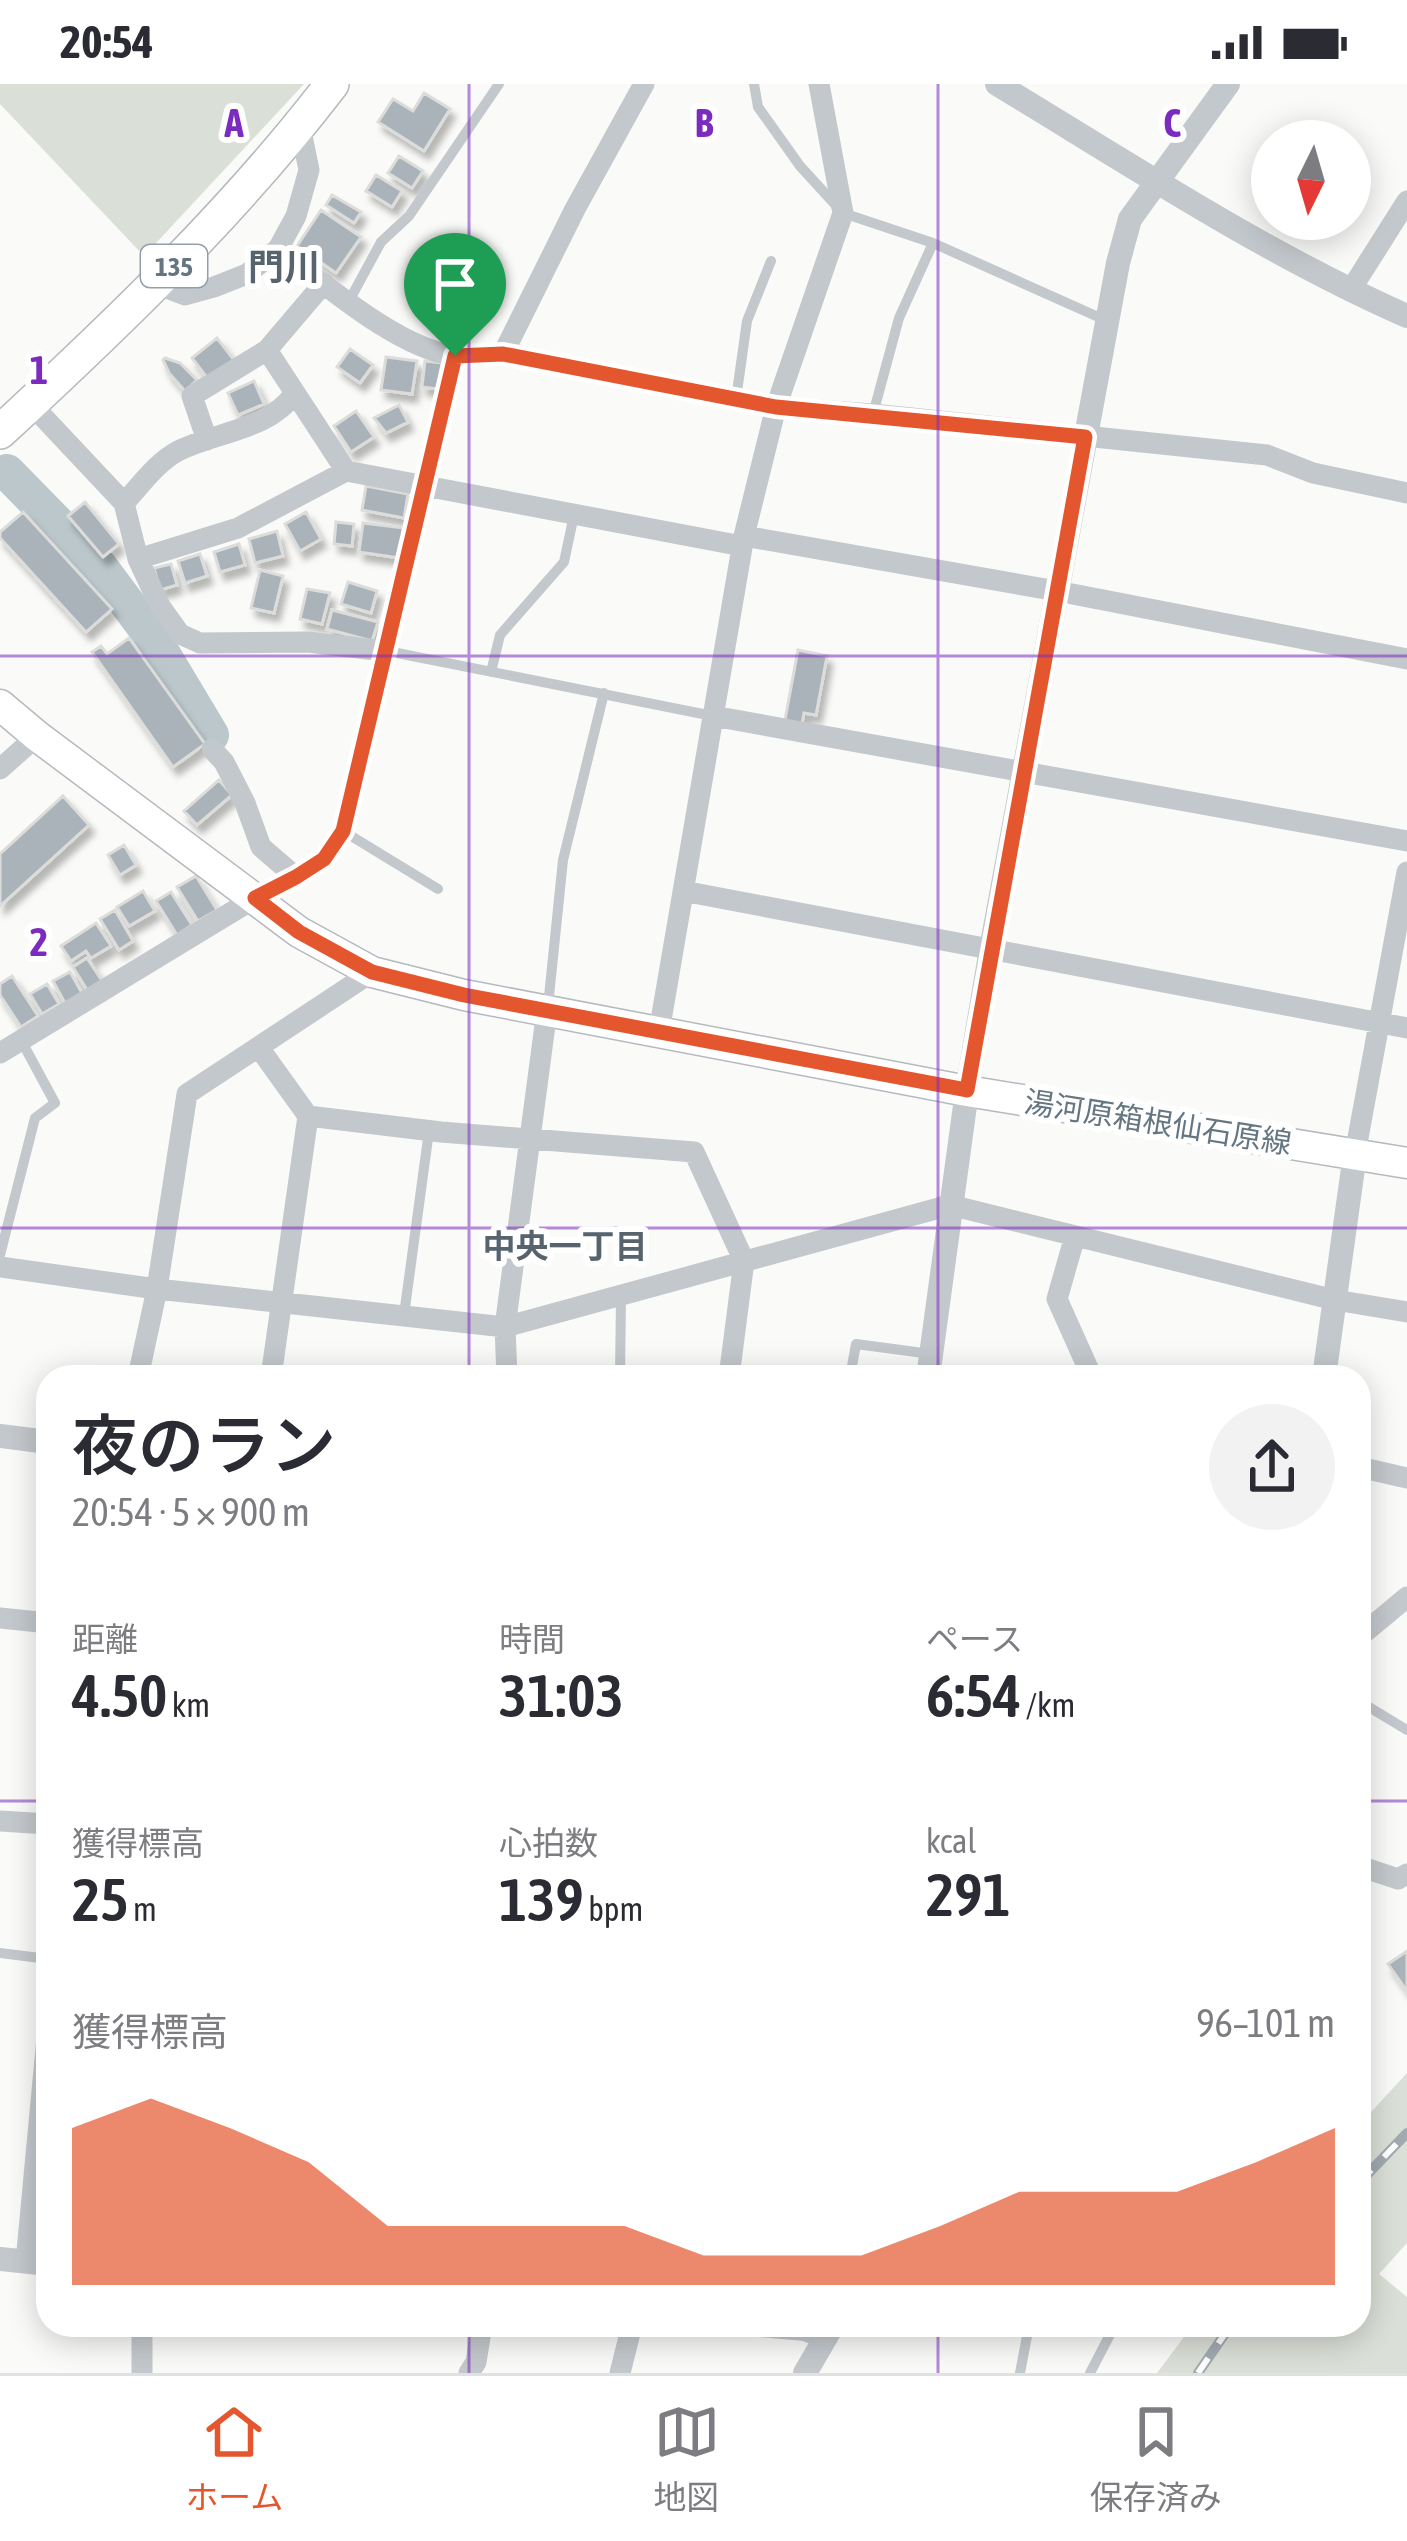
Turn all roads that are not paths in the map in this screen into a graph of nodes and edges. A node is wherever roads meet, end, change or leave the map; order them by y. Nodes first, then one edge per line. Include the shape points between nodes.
1 (332, 84) edge
2 (499, 84) edge
3 (644, 84) edge
4 (754, 84) edge
5 (819, 84) edge
6 (997, 84) edge
7 (1228, 84) edge
8 (300, 126) junction
9 (1158, 182) junction
10 (1407, 201) edge
11 (843, 213) junction
12 (933, 243) junction
13 (278, 249) junction
14 (770, 261) dead end
15 (324, 283) junction
16 (157, 284) junction
17 (1350, 291) junction
18 (349, 301) junction
19 (1407, 316) edge
20 (1105, 320) junction
21 (267, 350) junction
22 (503, 354) junction
23 (455, 356) junction
24 (294, 394) junction
25 (736, 399) junction
26 (31, 404) junction
27 (776, 407) junction
28 (873, 414) junction
29 (0, 433) edge
30 (1085, 437) junction
31 (207, 440) junction
32 (346, 471) junction
33 (426, 485) junction
34 (1407, 493) edge
35 (124, 503) junction
36 (574, 514) junction
37 (743, 541) junction
38 (138, 560) junction
39 (1057, 591) junction
40 (384, 651) junction
41 (1407, 659) edge
42 (490, 671) junction
43 (604, 693) junction
44 (0, 705) edge
45 (713, 716) junction
46 (37, 736) junction
47 (212, 749) dead end
48 (0, 769) edge
49 (1024, 771) junction
50 (343, 831) junction
51 (1407, 841) edge
52 (1407, 872) edge
53 (296, 877) junction
54 (438, 889) dead end
55 (683, 891) junction
56 (255, 898) junction
57 (991, 949) junction
58 (372, 972) junction
59 (547, 1010) junction
60 (1378, 1022) junction
61 (1407, 1028) edge
62 (659, 1032) junction
63 (21, 1040) junction
64 (260, 1049) junction
65 (0, 1053) edge
66 (967, 1090) junction
67 (308, 1116) junction
68 (430, 1130) junction
69 (530, 1138) junction
70 (1355, 1154) junction
71 (1407, 1163) edge
72 (950, 1205) junction
73 (1075, 1236) junction
74 (0, 1255) edge
75 (743, 1261) junction
76 (0, 1267) edge
77 (157, 1289) junction
78 (621, 1298) junction
79 (1335, 1300) junction
80 (281, 1303) junction
81 (1407, 1312) edge
82 (403, 1318) junction
83 (505, 1328) junction
84 (141, 1365) edge
85 (273, 1365) edge
86 (507, 1365) edge
87 (620, 1365) edge
88 (730, 1365) edge
89 (852, 1365) edge
90 (929, 1365) edge
91 (1087, 1365) edge
92 (1326, 1365) edge
93 (0, 1436) edge
94 (36, 1440) edge
95 (1371, 1470) edge
96 (1407, 1478) edge
97 (1407, 1597) edge
98 (0, 1618) edge
99 (36, 1622) edge
100 (1371, 1626) edge
101 (1371, 1708) edge
102 (1407, 1730) edge
103 (0, 1821) edge
104 (36, 1823) edge
105 (1371, 1870) edge
106 (1407, 1874) edge
107 (0, 1953) edge
108 (36, 1958) edge
109 (36, 2144) edge
110 (24, 2262) edge
111 (142, 2337) edge
112 (480, 2337) edge
113 (629, 2337) edge
114 (815, 2337) edge
115 (1027, 2337) edge
116 (1109, 2337) edge
117 (142, 2373) edge
118 (469, 2373) edge
119 (620, 2373) edge
120 (805, 2373) edge
121 (1020, 2373) edge
122 (1090, 2373) edge

1 - 8 highway, 135
2 - 18 lane via 409,216 382,242
3 - 22 street
4 - 11 lane via 758,107
5 - 11 street
6 - 9 street
7 - 9 street
8 - 13 street via 309,170
8 - 16 highway, 135
9 - 17 street
9 - 20 street via 1130,219
10 - 17 street
11 - 12 lane
11 - 27 street
12 - 20 lane
12 - 28 lane via 899,318
13 - 15 street
13 - 16 street via 214,287 185,295
14 - 25 lane via 747,321
15 - 18 street
15 - 21 street
16 - 26 highway, 135
17 - 19 street
18 - 23 street via 380,326
20 - 30 street
21 - 24 street
21 - 31 street via 191,396
22 - 23 street
22 - 25 street
23 - 33 street
24 - 31 street via 267,418
24 - 32 street
25 - 27 street
26 - 29 highway, 135
26 - 35 street
27 - 28 street
27 - 37 street
28 - 30 street
30 - 34 street via 1268,455
30 - 39 street
31 - 35 street via 176,452
32 - 33 street
32 - 38 street via 238,528
33 - 36 street
33 - 40 street
35 - 38 street
36 - 37 street
36 - 42 lane via 564,562 500,634
37 - 39 street
37 - 45 street
38 - 40 street via 180,634 200,643
39 - 41 street
39 - 49 street
40 - 42 lane
40 - 50 street
42 - 43 lane
43 - 45 lane
43 - 59 lane via 563,860
44 - 46 main road, 湯河原箱根仙石原線
45 - 49 street
45 - 55 street
46 - 48 street
46 - 56 main road, 湯河原箱根仙石原線
47 - 53 street via 261,847
49 - 51 street
49 - 57 street
50 - 53 street via 324,859
50 - 54 lane
52 - 60 street
53 - 56 street
55 - 57 street
55 - 62 street
56 - 58 main road, 湯河原箱根仙石原線
56 - 63 street
57 - 60 street
57 - 66 street
58 - 59 main road, 湯河原箱根仙石原線
58 - 64 street
59 - 62 main road, 湯河原箱根仙石原線
59 - 69 street
60 - 61 street
60 - 70 street
62 - 66 main road, 湯河原箱根仙石原線
63 - 65 street
63 - 74 lane via 55,1103 35,1118
64 - 67 street
64 - 77 street via 187,1094
66 - 70 main road, 湯河原箱根仙石原線
66 - 72 street
67 - 68 street
67 - 80 street
68 - 69 street
68 - 82 lane
69 - 75 street via 694,1151
69 - 83 street
70 - 71 main road, 湯河原箱根仙石原線
70 - 79 street
72 - 73 street
72 - 75 street
72 - 90 street
73 - 79 street
73 - 91 street via 1057,1299
75 - 78 street
75 - 88 street
76 - 77 street
77 - 80 street
77 - 84 street
78 - 83 street
78 - 87 lane
79 - 81 street
79 - 92 street
80 - 82 street
80 - 85 street
82 - 83 street
83 - 86 street
89 - 90 lane via 856,1344
93 - 94 street
95 - 96 street
97 - 100 street
98 - 99 street
101 - 102 lane
103 - 104 street
105 - 106 street
107 - 108 lane
109 - 110 street
111 - 117 street
112 - 118 street
113 - 119 street
114 - 120 street
115 - 121 lane
116 - 122 lane

